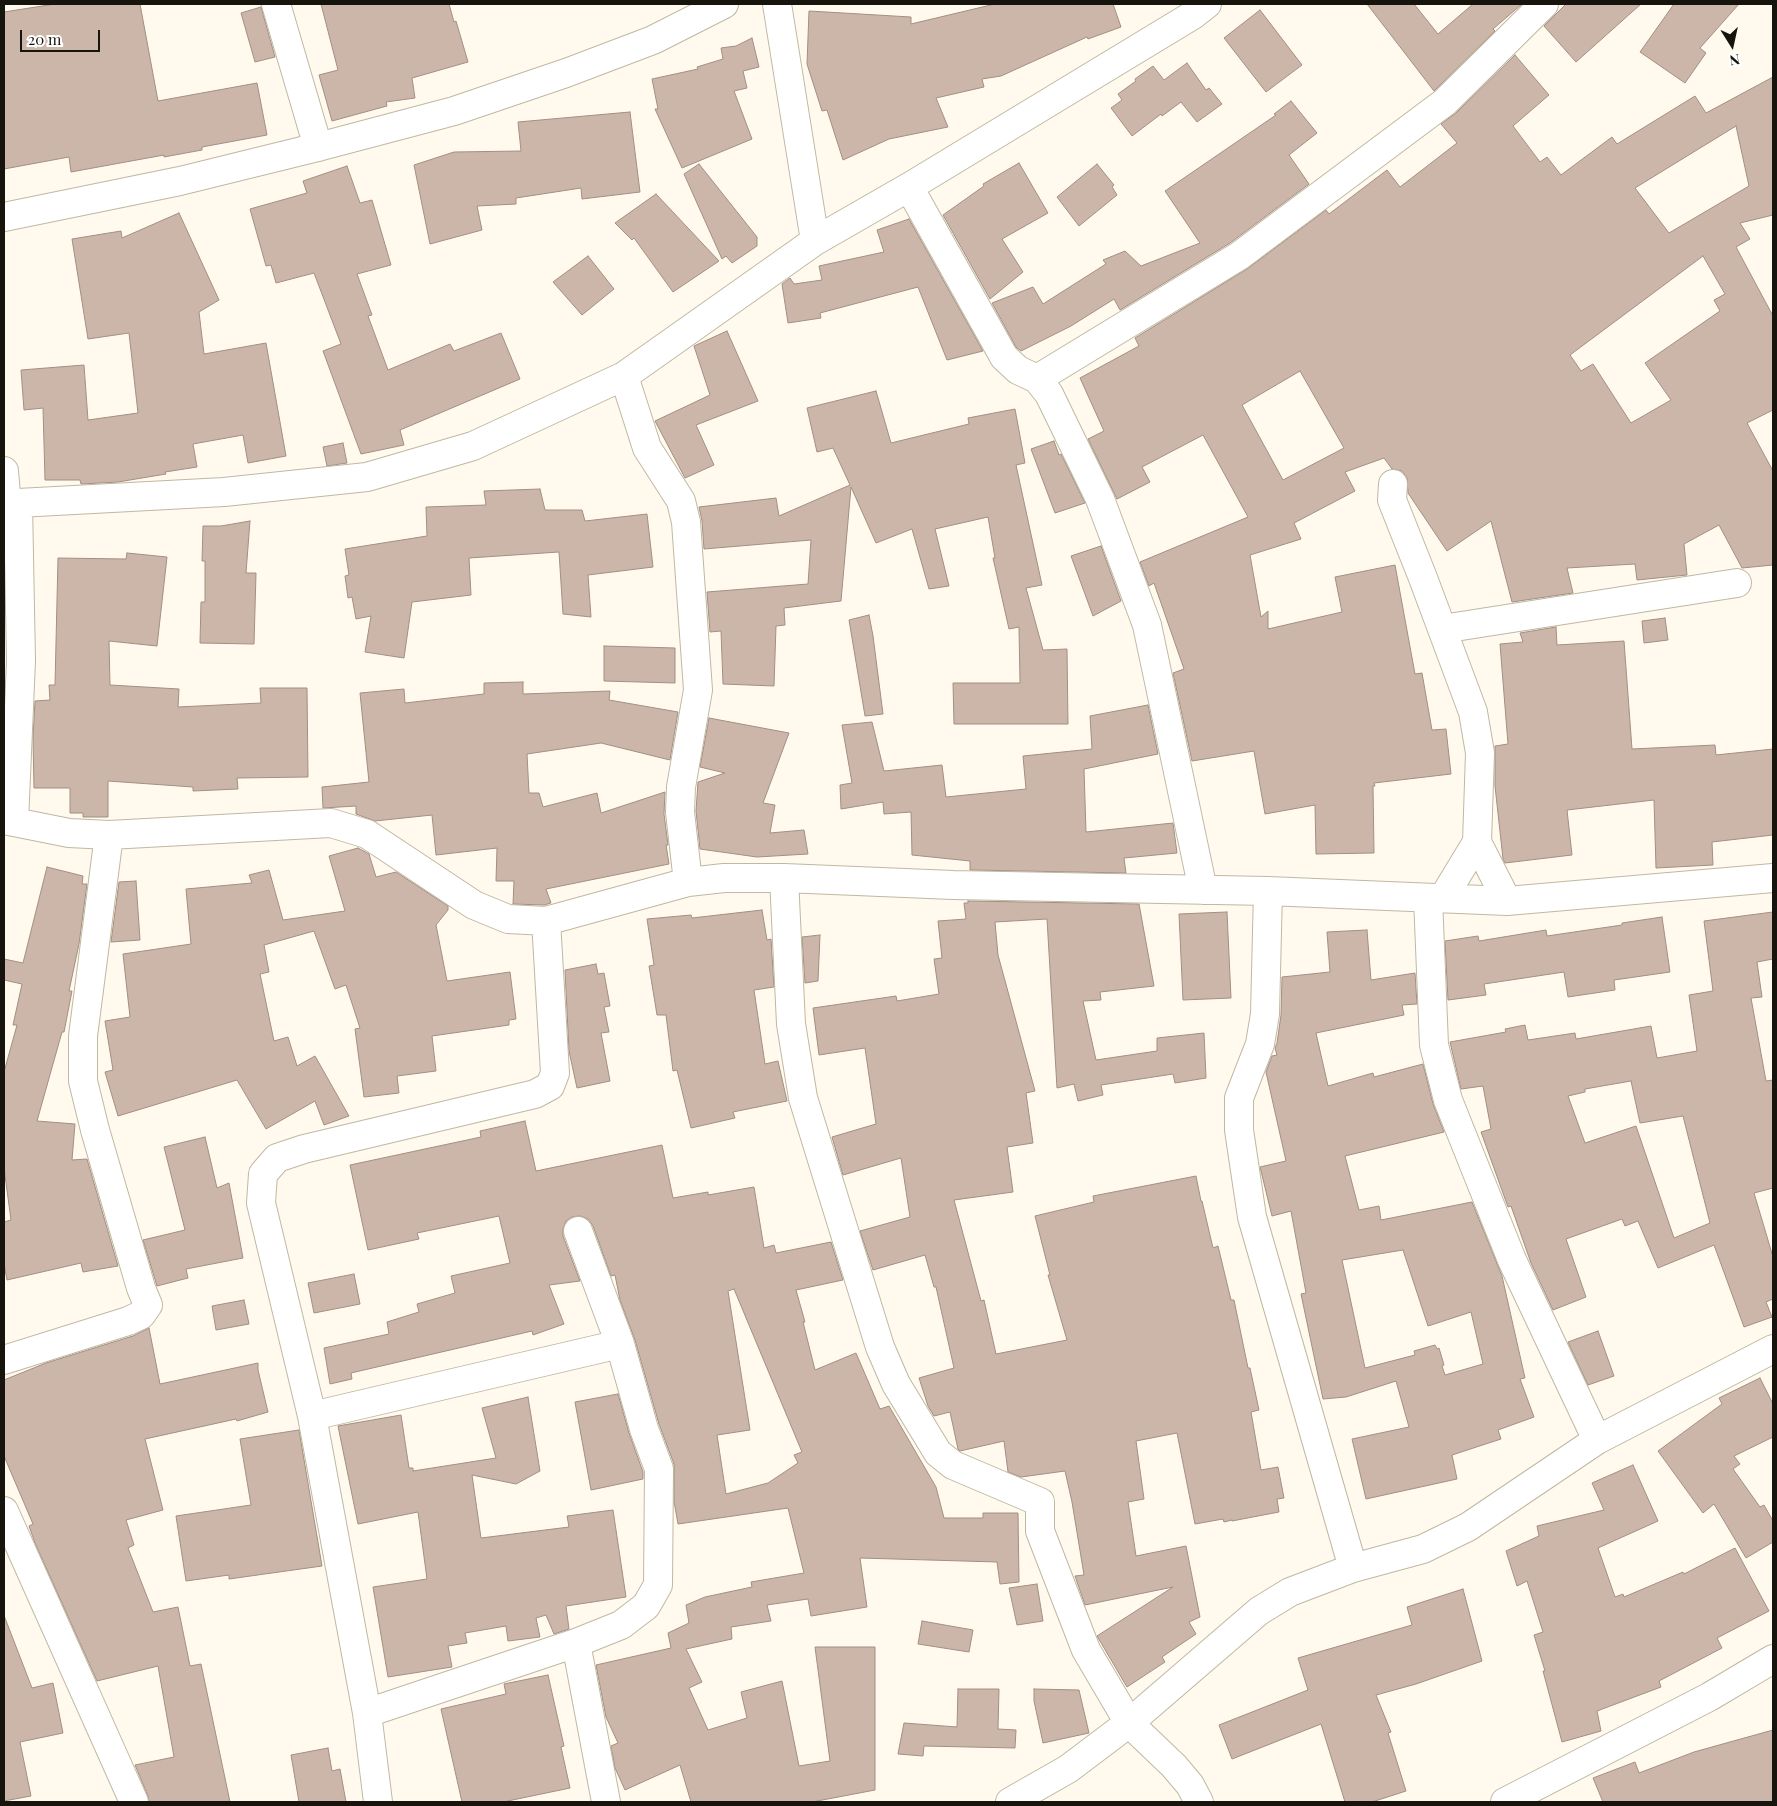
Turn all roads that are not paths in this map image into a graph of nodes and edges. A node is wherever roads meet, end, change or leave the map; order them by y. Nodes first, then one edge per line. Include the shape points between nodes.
1 (276, 4) edge
2 (724, 4) edge
3 (777, 4) edge
4 (1207, 4) edge
5 (1544, 4) edge
6 (318, 147) junction
7 (909, 187) junction
8 (4, 217) edge
9 (815, 241) junction
10 (624, 376) junction
11 (1037, 379) junction
12 (4, 471) edge
13 (1393, 484) dead end
14 (10, 506) edge
15 (1737, 582) dead end
16 (1442, 629) junction
17 (9, 821) edge
18 (109, 835) junction
19 (1477, 842) junction
20 (784, 878) junction
21 (1773, 878) edge
22 (688, 882) junction
23 (1203, 890) junction
24 (1268, 891) junction
25 (1436, 898) junction
26 (1507, 901) junction
27 (546, 921) junction
28 (578, 1232) dead end
29 (620, 1344) junction
30 (1771, 1355) edge
31 (4, 1360) edge
32 (312, 1416) junction
33 (1597, 1440) junction
34 (4, 1512) edge
35 (1353, 1568) junction
36 (576, 1643) junction
37 (1773, 1659) edge
38 (367, 1713) junction
39 (1129, 1723) junction
40 (134, 1802) edge
41 (378, 1802) edge
42 (606, 1802) edge
43 (1010, 1802) edge
44 (1199, 1802) edge
45 (1505, 1802) edge

1 - 6 street
2 - 6 street via 653,40 566,73 454,111
3 - 9 street
4 - 7 street
5 - 11 street via 1445,102 1247,250
6 - 8 street via 180,181
7 - 9 street
7 - 11 street via 1004,357 1018,370
9 - 10 street
10 - 14 street via 473,446 367,477 224,492
10 - 22 street via 647,448 681,501 686,522 698,690 681,787 680,812
11 - 23 street via 1049,394 1100,499 1147,625
12 - 14 street
13 - 16 street via 1392,500
14 - 17 street via 21,661
15 - 16 street
16 - 19 street via 1473,712 1480,753
17 - 18 street via 70,833
18 - 27 street via 331,823 367,834 474,905 508,919
18 - 31 street via 83,1036 83,1081 148,1305 141,1315 128,1321
19 - 25 street
19 - 26 street
20 - 22 street
20 - 23 street
20 - 39 street via 791,1024 803,1098 880,1347 896,1384 938,1453 954,1465 1040,1502 1040,1531 1086,1650
21 - 26 street
22 - 27 street
23 - 24 street
24 - 25 street
24 - 35 street via 1265,1014 1260,1044 1239,1098 1239,1130 1252,1217
25 - 26 street
25 - 33 street via 1434,1045 1448,1100 1512,1260
27 - 32 street via 555,1073 550,1086 536,1094 304,1149 277,1158 264,1174 261,1203
28 - 29 street
29 - 32 street
29 - 36 street via 659,1469 658,1585 646,1606 620,1625
30 - 33 street
32 - 38 street
33 - 35 street via 1468,1527 1423,1549
34 - 40 street
35 - 39 street via 1290,1592 1259,1611
36 - 38 street
36 - 42 street
37 - 45 street via 1709,1698
38 - 41 street
39 - 43 street via 1068,1769
39 - 44 street via 1174,1766

